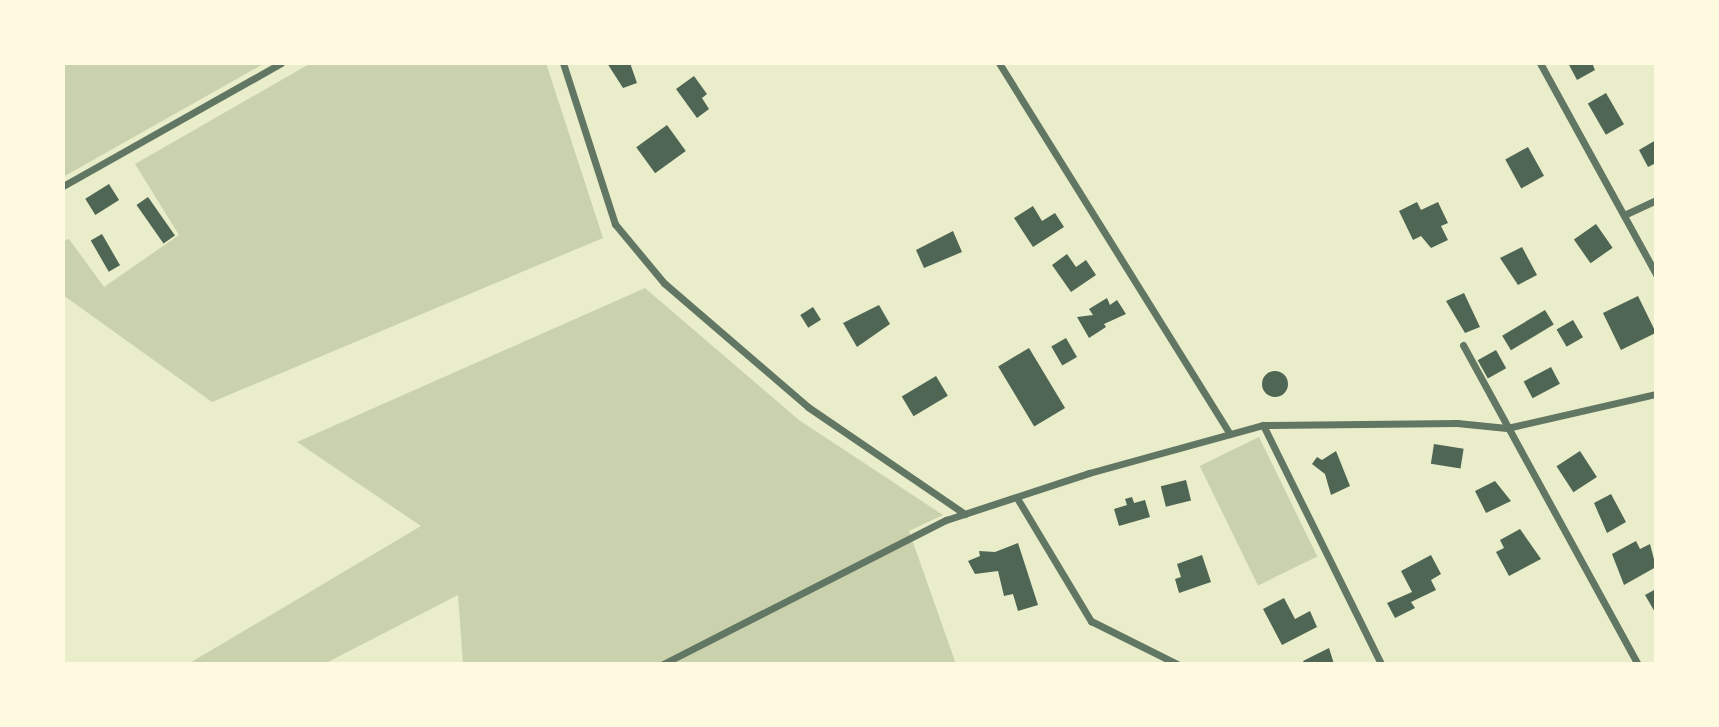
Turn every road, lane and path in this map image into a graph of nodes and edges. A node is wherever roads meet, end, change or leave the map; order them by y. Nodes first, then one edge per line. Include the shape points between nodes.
1 (281, 63) edge
2 (563, 63) edge
3 (999, 63) edge
4 (1540, 63) edge
5 (63, 186) edge
6 (1656, 200) edge
7 (1624, 215) junction
8 (1656, 274) edge
9 (1463, 345) dead end
10 (1656, 394) edge
11 (1263, 425) junction
12 (1507, 428) junction
13 (1230, 434) junction
14 (1017, 498) junction
15 (965, 514) junction
16 (663, 664) edge
17 (1178, 664) edge
18 (1381, 664) edge
19 (1638, 664) edge

1 - 5 street
2 - 15 street via 614,224 664,283 807,407
3 - 13 street
4 - 7 street
6 - 7 street
7 - 8 street
9 - 12 street
10 - 12 street
11 - 12 street via 1457,423
11 - 13 street
11 - 18 street
12 - 19 street
13 - 14 street
14 - 15 street
14 - 17 street via 1091,621
15 - 16 street

